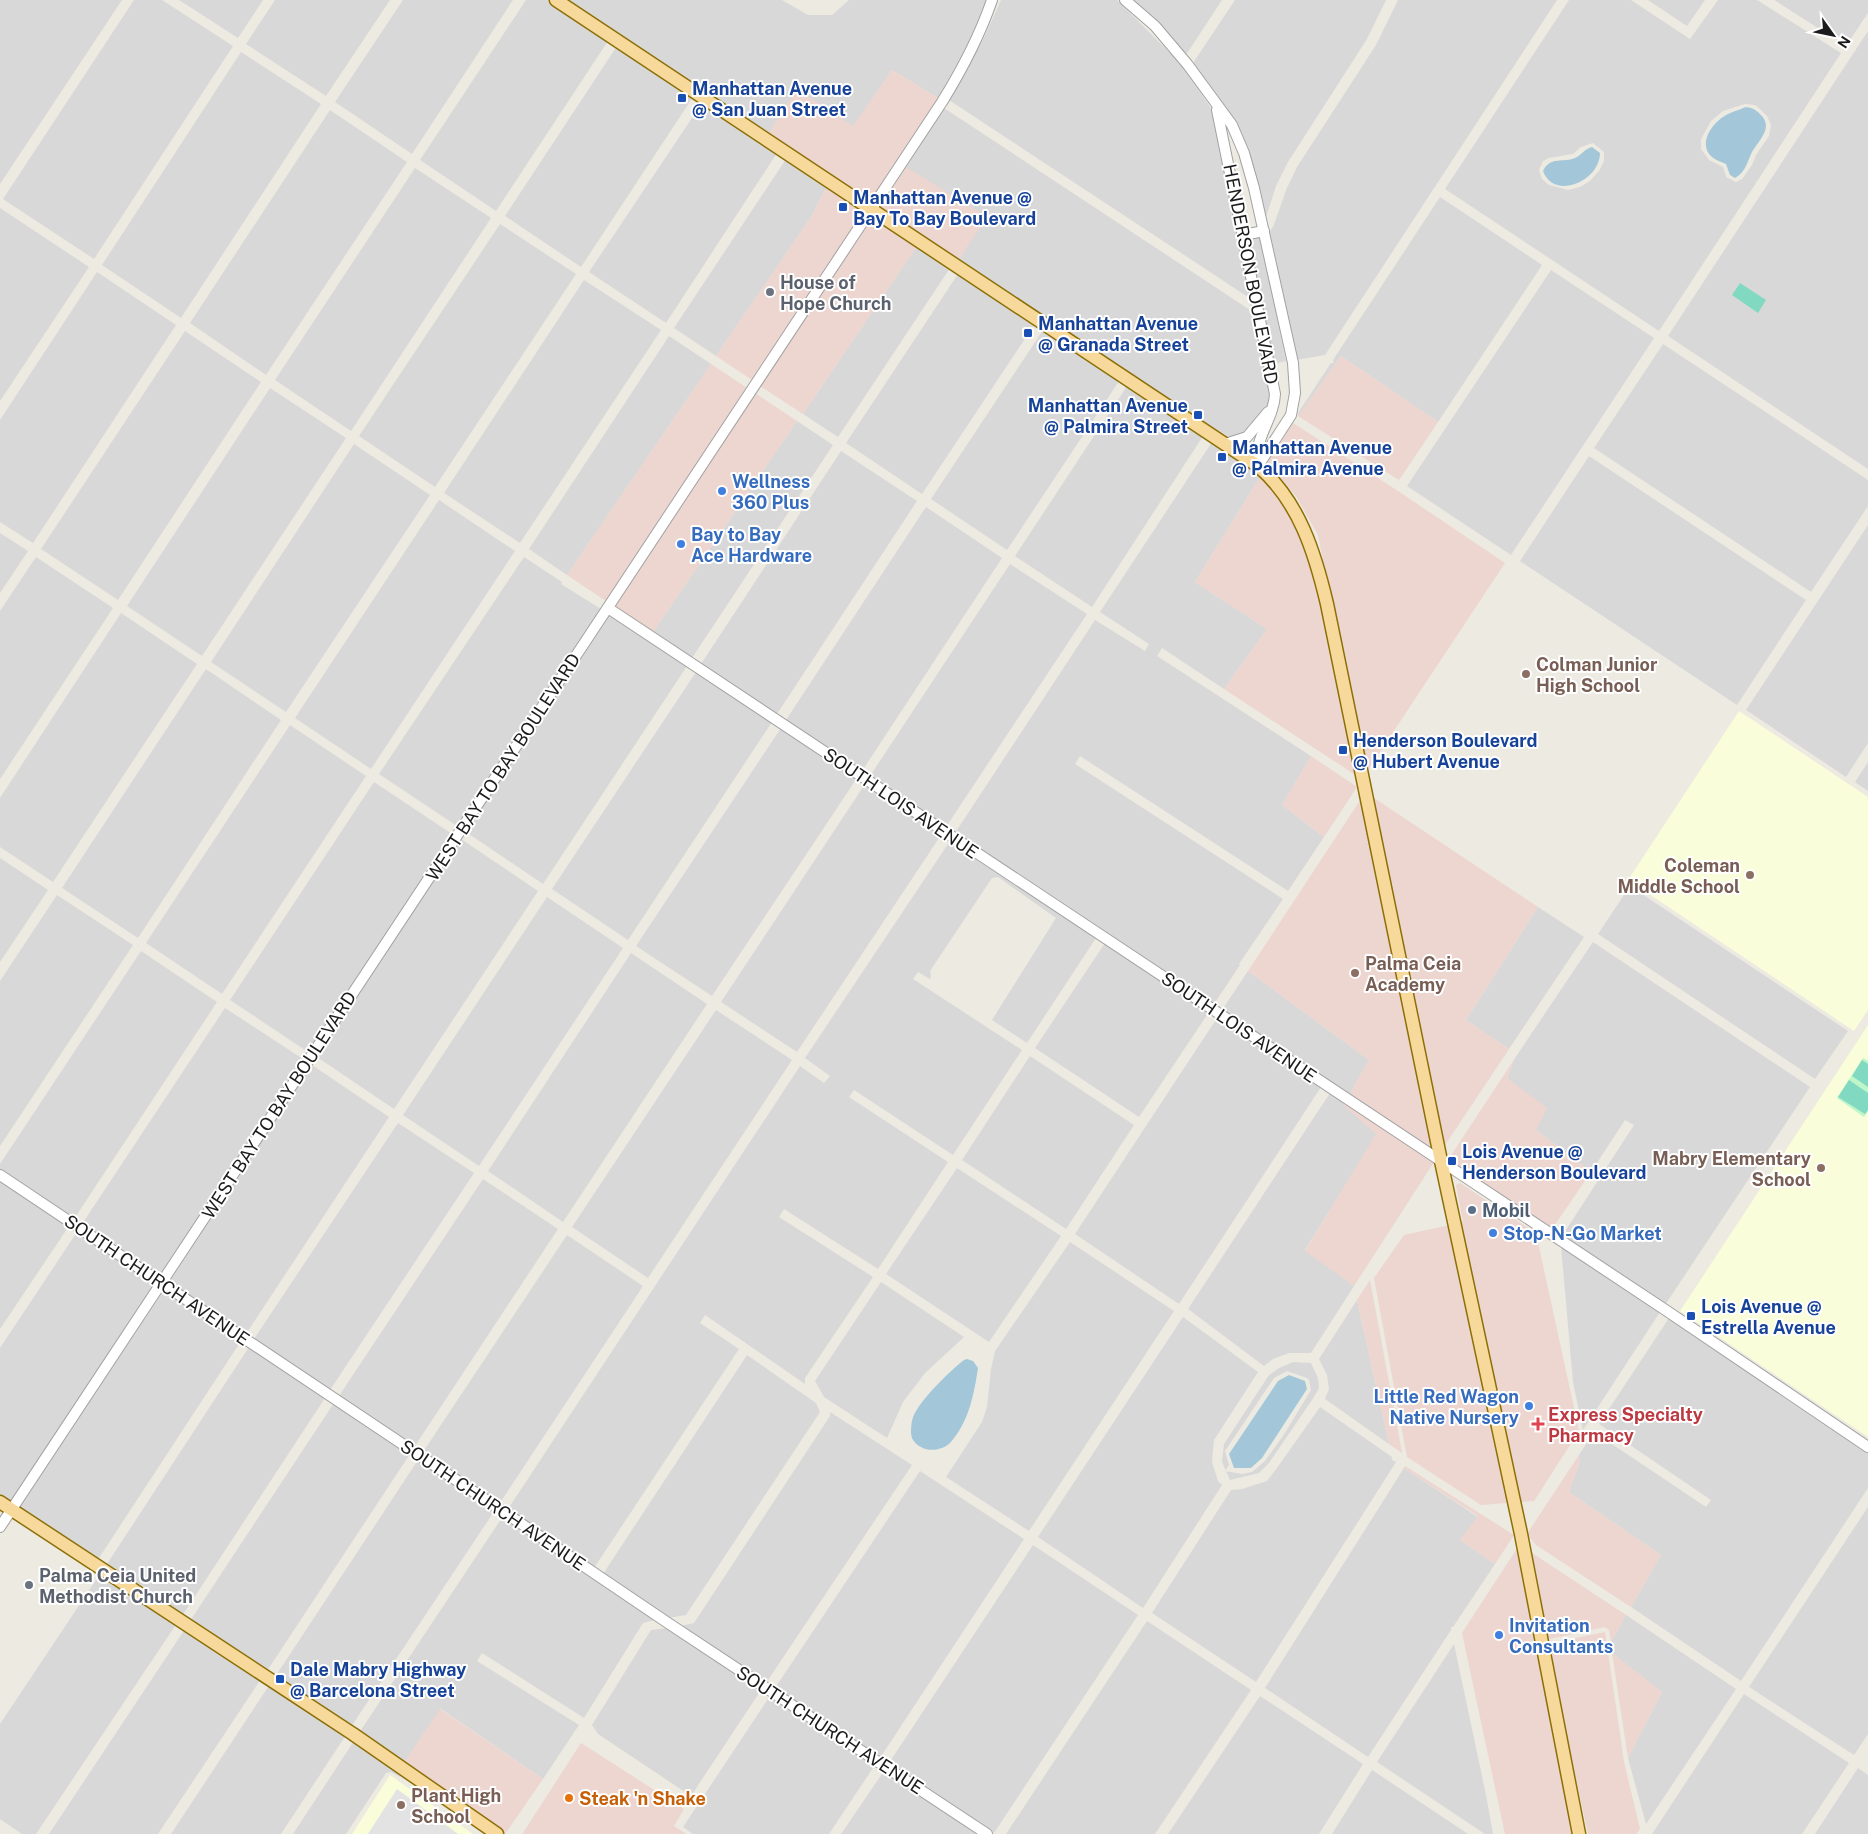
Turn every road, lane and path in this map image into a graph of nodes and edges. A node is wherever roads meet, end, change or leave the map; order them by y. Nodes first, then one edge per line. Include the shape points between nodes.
1 (556, 0) edge
2 (992, 0) edge
3 (1125, 0) edge
4 (1217, 106) junction
5 (872, 211) junction
6 (1264, 231) junction
7 (1243, 235) junction
8 (1273, 406) junction
9 (1225, 444) junction
10 (1258, 466) junction
11 (608, 608) junction
12 (1441, 1161) junction
13 (0, 1175) edge
14 (162, 1283) junction
15 (1868, 1447) edge
16 (0, 1502) edge
17 (11, 1510) junction
18 (0, 1527) edge
19 (497, 1834) edge
20 (987, 1834) edge
21 (1579, 1834) edge

1 - 5 main road
2 - 5 street, WEST BAY TO BAY BOULEVARD via 962,71
3 - 4 street, HENDERSON BOULEVARD via 1155,26
4 - 6 street, HENDERSON BOULEVARD via 1232,125 1244,153
4 - 7 street, HENDERSON BOULEVARD
5 - 9 main road
5 - 11 street, WEST BAY TO BAY BOULEVARD
6 - 7 street
6 - 10 street, HENDERSON BOULEVARD via 1293,363 1296,393 1293,410
7 - 8 street, HENDERSON BOULEVARD via 1275,394
8 - 9 street via 1246,437
8 - 10 street, HENDERSON BOULEVARD via 1256,450
9 - 10 main road
10 - 12 main road via 1289,502 1317,561
11 - 12 street, SOUTH LOIS AVENUE
11 - 14 street, WEST BAY TO BAY BOULEVARD
12 - 15 street, SOUTH LOIS AVENUE
12 - 21 main road via 1521,1534
13 - 14 street, SOUTH CHURCH AVENUE
14 - 17 street, WEST BAY TO BAY BOULEVARD
14 - 20 street, SOUTH CHURCH AVENUE
16 - 17 main road
17 - 18 street, WEST BAY TO BAY BOULEVARD
17 - 19 main road via 345,1729

